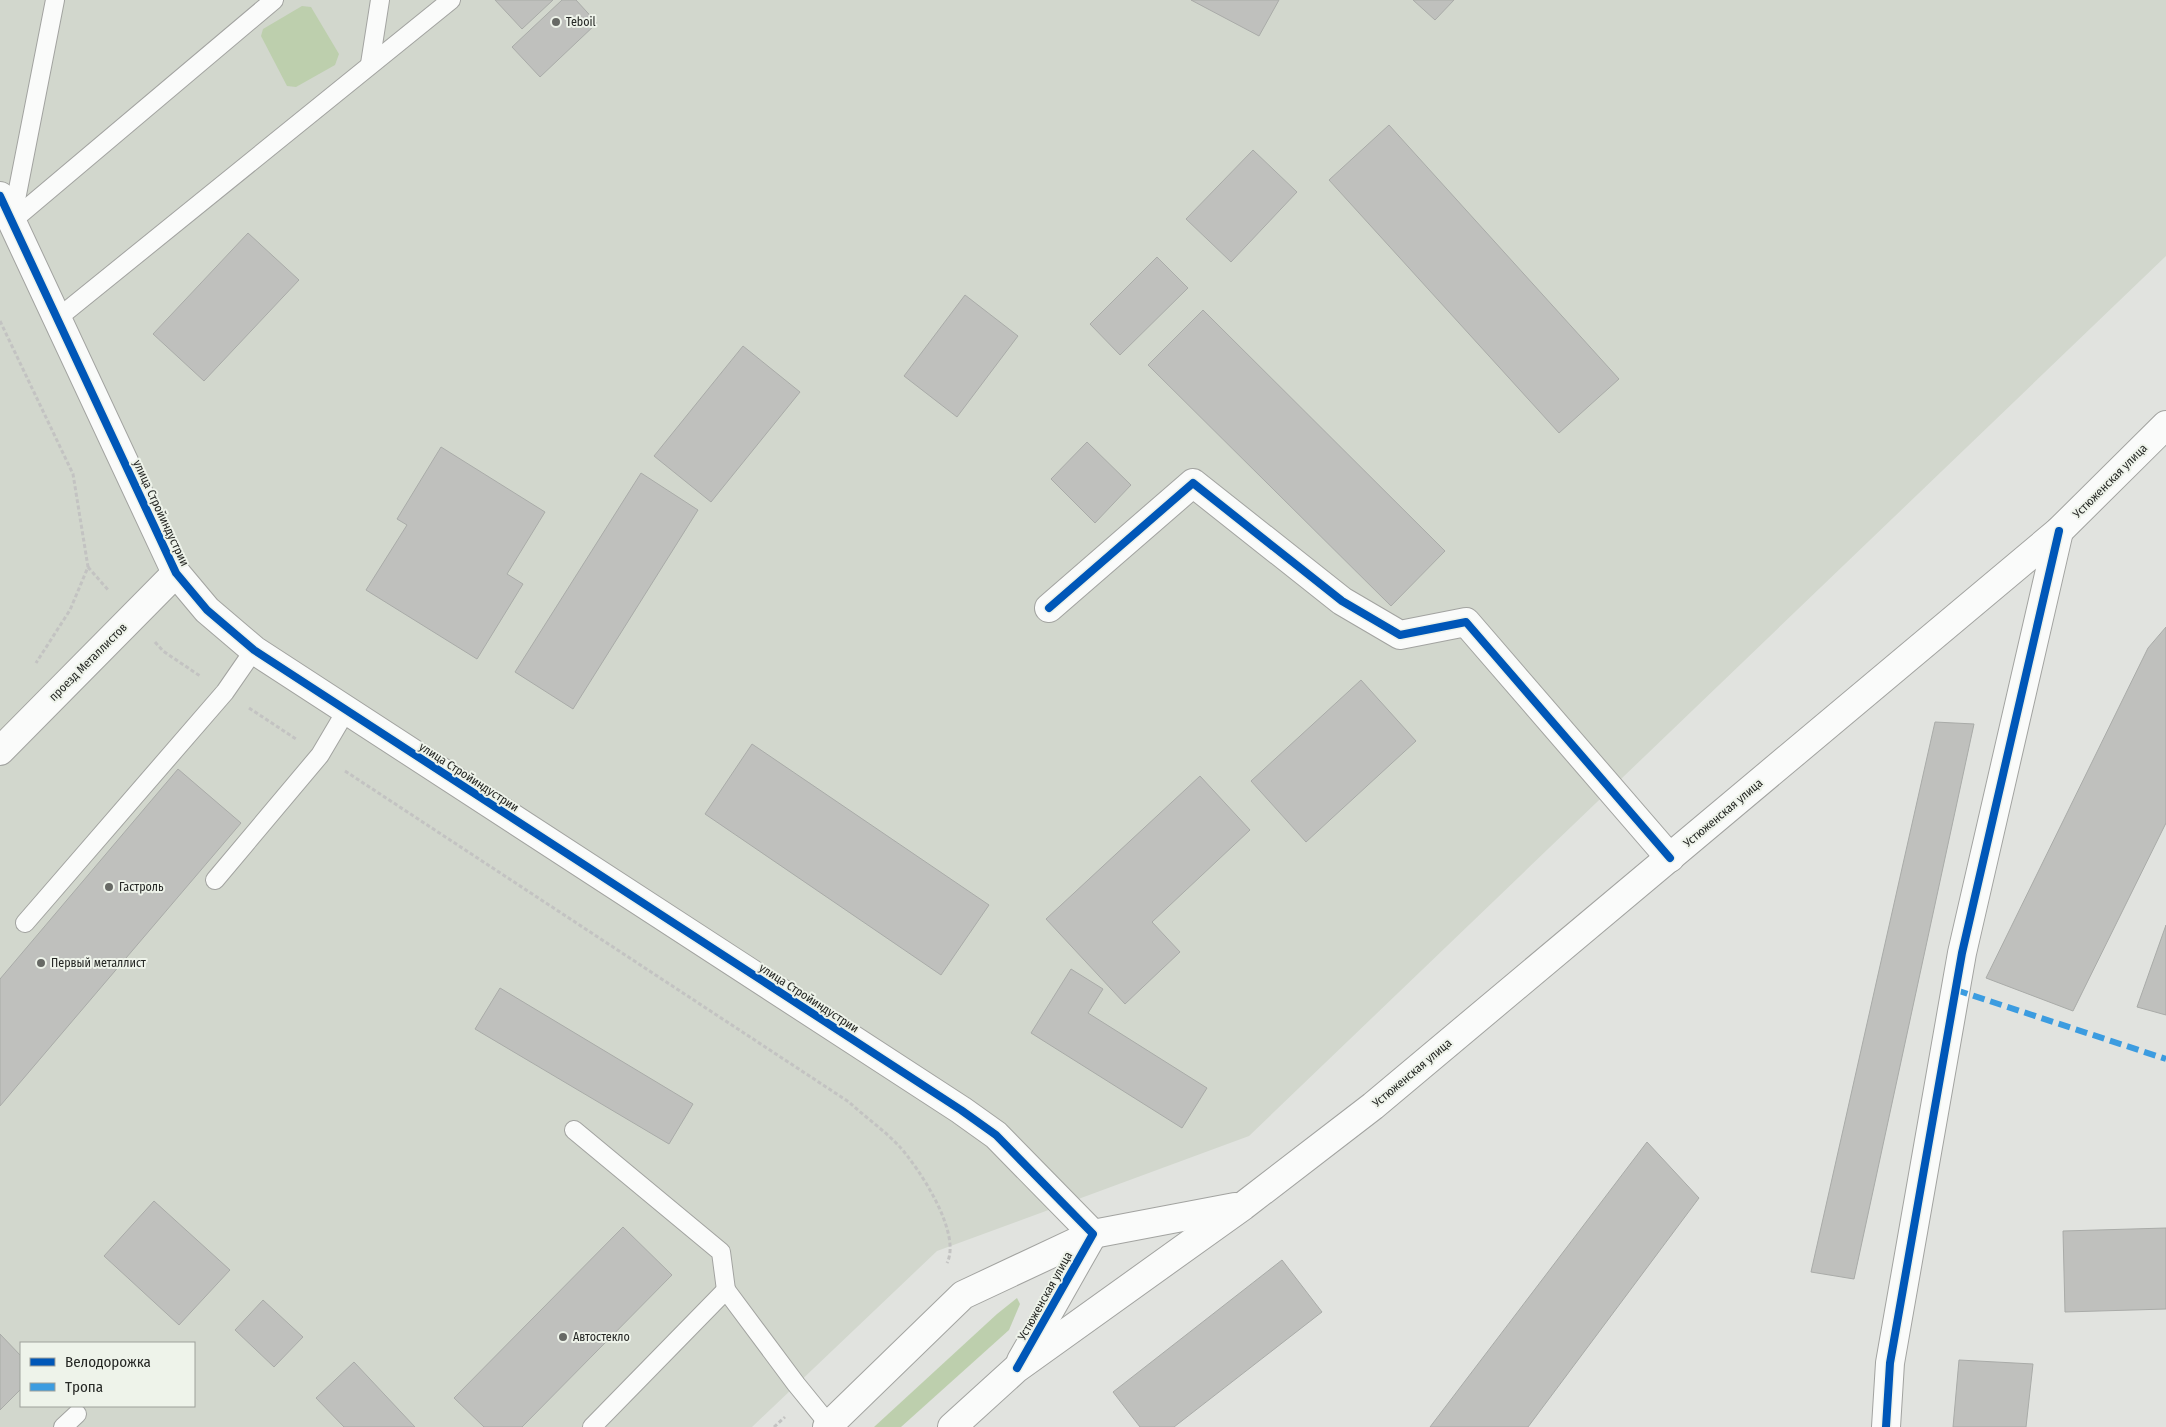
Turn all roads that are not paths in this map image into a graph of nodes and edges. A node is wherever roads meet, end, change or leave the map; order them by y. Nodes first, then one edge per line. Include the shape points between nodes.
1 (55, 0) edge
2 (274, 0) edge
3 (380, 0) edge
4 (451, 0) edge
5 (370, 64) junction
6 (0, 196) edge
7 (12, 221) junction
8 (58, 318) junction
9 (2166, 424) edge
10 (2059, 531) junction
11 (176, 573) junction
12 (1049, 608) dead end
13 (254, 650) junction
14 (346, 711) junction
15 (0, 751) edge
16 (1670, 858) junction
17 (215, 880) dead end
18 (25, 923) dead end
19 (574, 1130) dead end
20 (1243, 1206) junction
21 (1093, 1234) junction
22 (726, 1290) junction
23 (1017, 1368) junction
24 (77, 1414) dead end
25 (829, 1426) edge
26 (64, 1427) edge
27 (592, 1427) edge
28 (952, 1427) edge
29 (1886, 1427) edge

1 - 7 lane
2 - 7 lane
3 - 5 lane
4 - 5 lane
5 - 8 lane
6 - 7 street, улица Стройиндустрии
7 - 8 street, улица Стройиндустрии
8 - 11 street, улица Стройиндустрии
9 - 10 street, Устюженская улица
10 - 16 street, Устюженская улица
10 - 29 street via 1962,953 1890,1363
11 - 13 street, улица Стройиндустрии via 207,610
11 - 15 street, проезд Металлистов
12 - 16 street via 1193,483 1342,601 1400,635 1466,622
13 - 14 street, улица Стройиндустрии
13 - 18 lane via 225,692
14 - 17 lane via 320,755
14 - 21 street, улица Стройиндустрии via 961,1110 996,1135
16 - 20 street, Устюженская улица via 1373,1106
19 - 22 lane via 721,1252
20 - 21 street, Устюженская улица
20 - 23 street, Устюженская улица
21 - 23 street, Устюженская улица
21 - 25 street, Устюженская улица via 963,1295
22 - 25 lane
22 - 27 lane
23 - 28 street, Устюженская улица
24 - 26 lane

